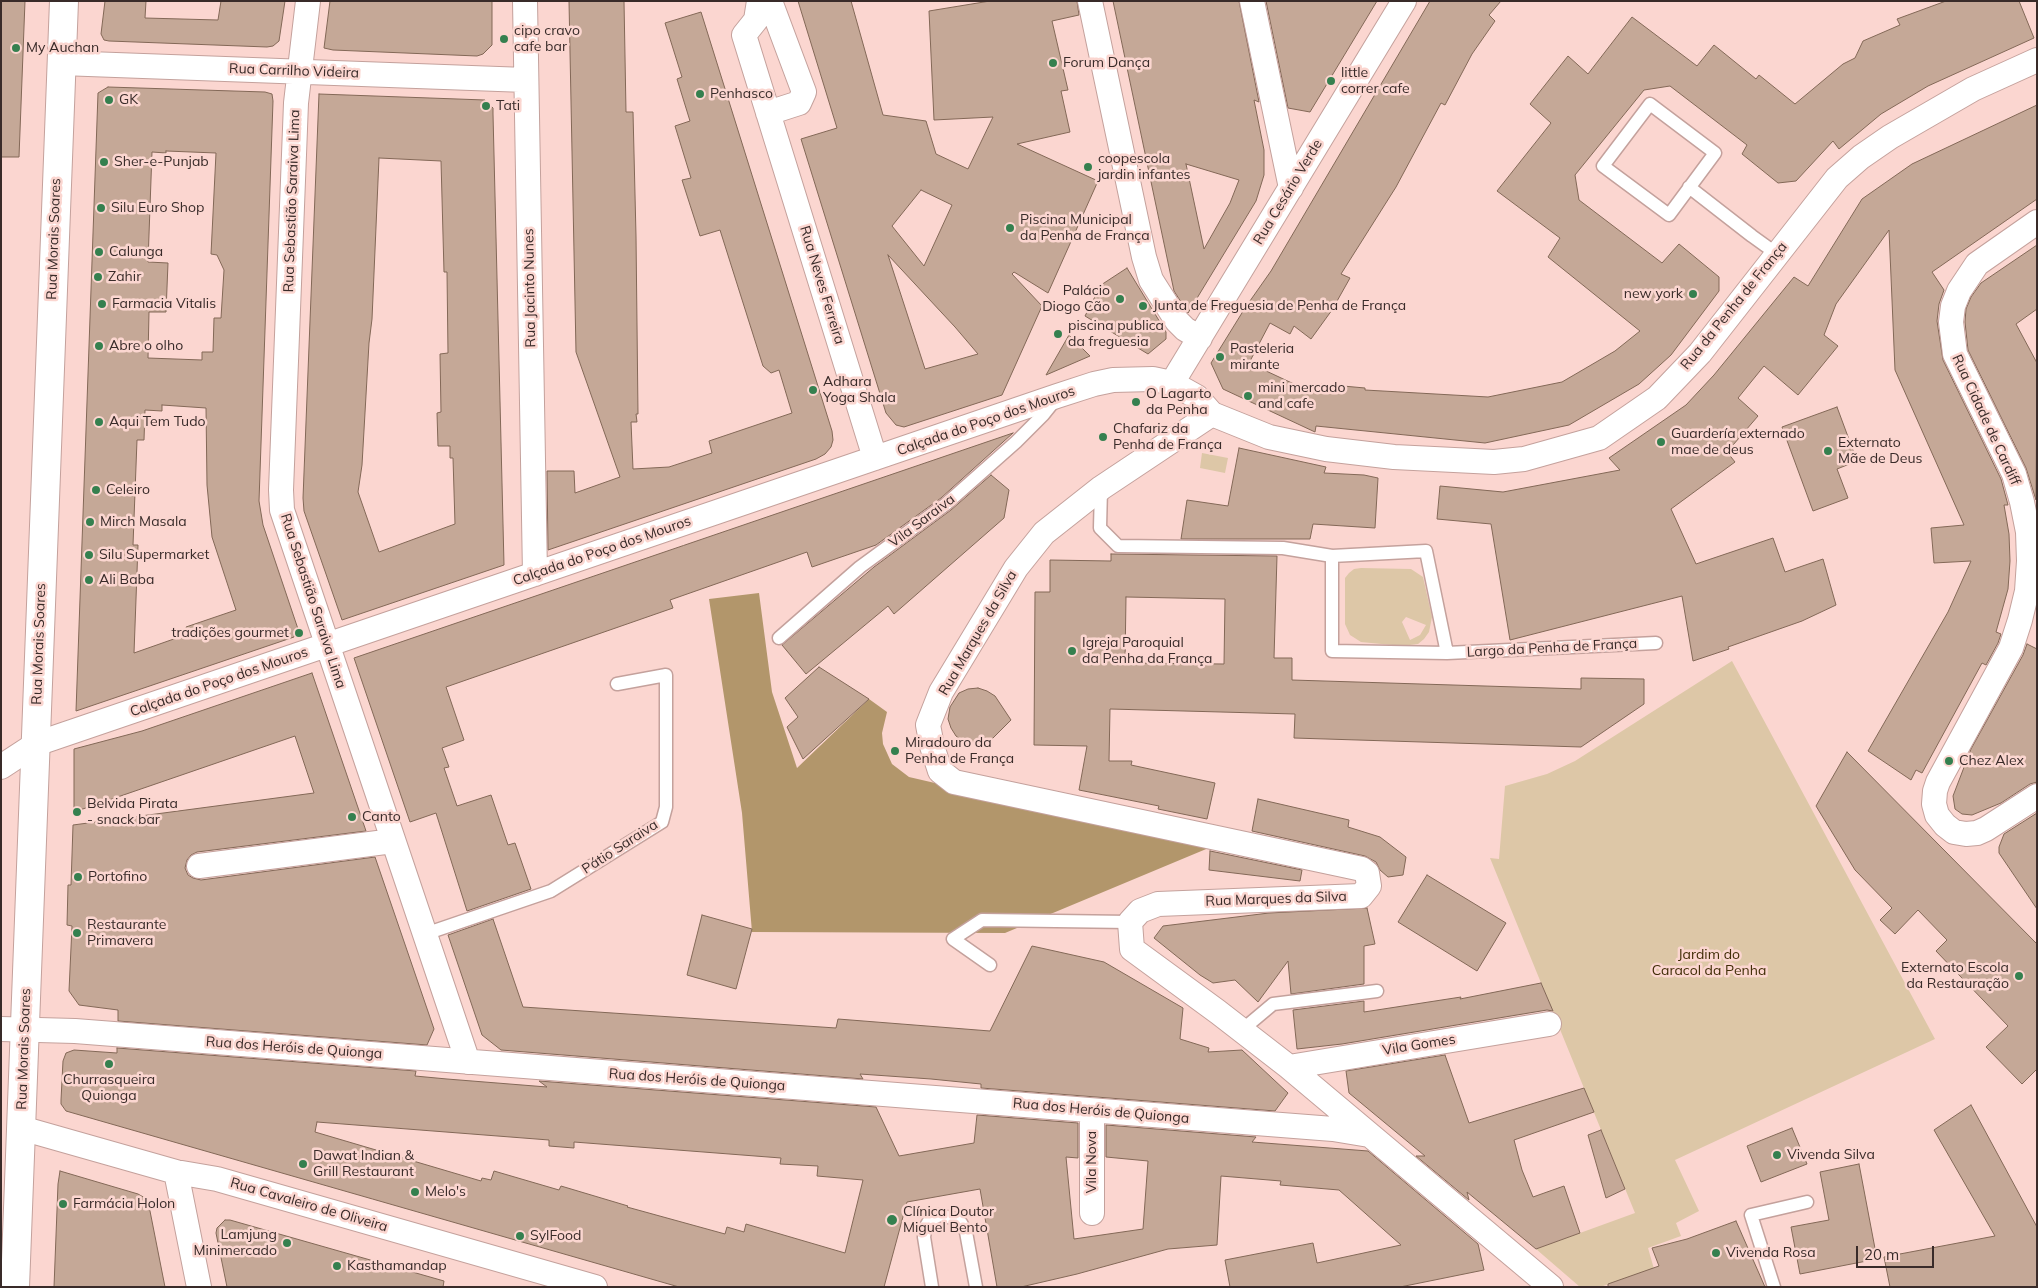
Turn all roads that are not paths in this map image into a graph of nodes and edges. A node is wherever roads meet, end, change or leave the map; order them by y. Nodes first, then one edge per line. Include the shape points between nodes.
1 (64, 1) edge
2 (308, 1) edge
3 (525, 1) edge
4 (759, 1) edge
5 (770, 1) edge
6 (1090, 1) edge
7 (1252, 1) edge
8 (1404, 1) edge
9 (2037, 60) edge
10 (61, 63) junction
11 (299, 72) junction
12 (526, 80) junction
13 (768, 113) junction
14 (1690, 187) junction
15 (1291, 188) junction
16 (2037, 222) edge
17 (1777, 254) junction
18 (1200, 338) junction
19 (1172, 383) junction
20 (1057, 396) junction
21 (1212, 414) junction
22 (875, 458) junction
23 (1100, 488) junction
24 (1332, 556) junction
25 (535, 574) junction
26 (779, 638) dead end
27 (1656, 643) dead end
28 (327, 646) junction
29 (1447, 653) junction
30 (617, 684) dead end
31 (36, 744) junction
32 (1, 767) edge
33 (2037, 796) edge
34 (394, 841) junction
35 (198, 866) dead end
36 (1130, 922) junction
37 (425, 934) junction
38 (990, 965) dead end
39 (1377, 991) dead end
40 (1548, 1024) dead end
41 (13, 1029) edge
42 (1242, 1030) junction
43 (468, 1062) junction
44 (1289, 1067) junction
45 (1092, 1111) junction
46 (21, 1128) junction
47 (1369, 1135) junction
48 (176, 1172) junction
49 (1807, 1202) dead end
50 (1092, 1213) dead end
51 (1543, 1286) edge
52 (15, 1287) edge
53 (199, 1287) edge
54 (595, 1287) edge
55 (932, 1287) edge
56 (976, 1287) edge
57 (1774, 1287) edge

1 - 10 main road, Rua Morais Soares
2 - 11 street, Rua Sebastião Saraiva Lima
3 - 12 street, Rua Jacinto Nunes
4 - 13 street, Rua Neves Ferreira via 756,20 744,35
5 - 13 street via 804,92 798,103
6 - 18 street via 1151,280 1177,321
7 - 15 street
8 - 15 street, Rua Cesário Verde
9 - 17 street, Rua da Penha de França via 1973,89 1861,157 1837,178
10 - 11 street, Rua Carrilho Videira
10 - 31 main road, Rua Morais Soares
11 - 12 street, Rua Carrilho Videira
11 - 28 street, Rua Sebastião Saraiva Lima via 281,500
12 - 25 street, Rua Jacinto Nunes
13 - 22 street, Rua Neves Ferreira
14 - 14 lane via 1715,153 1650,104 1603,166 1668,215
14 - 17 lane
15 - 18 street, Rua Cesário Verde
16 - 33 street, Rua Cidade de Cardiff via 1977,264 1953,306 1951,322 1955,354 2014,474 2028,532 2029,561 2027,591 2011,648 1934,791 1934,804 1945,825 1954,832 1966,834 1986,829
17 - 21 street, Rua da Penha de França via 1700,353 1657,398 1599,438 1579,445 1524,459 1494,462 1394,456 1326,449 1269,437
18 - 19 street, Rua Cesário Verde
19 - 20 street, Calçada do Poço dos Mouros via 1153,379 1113,380
19 - 21 street, Rua da Penha de França via 1197,397
20 - 22 street, Calçada do Poço dos Mouros
20 - 26 lane, Vila Saraiva via 1016,442 946,504 860,567
21 - 23 street
22 - 25 street, Calçada do Poço dos Mouros
23 - 24 lane, Largo da Penha de França via 1100,528 1118,546 1283,548
23 - 36 street, Rua Marques da Silva via 1044,533 1016,568 941,692 928,725 940,771 954,782 1362,869 1369,880 1369,886 1361,896 1158,904 1140,911
24 - 29 lane, Largo da Penha de França via 1426,551
24 - 29 lane, Largo da Penha de França via 1332,651
25 - 28 street, Calçada do Poço dos Mouros
27 - 29 lane, Largo da Penha de França
28 - 31 street, Calçada do Poço dos Mouros
28 - 34 street, Rua Sebastião Saraiva Lima
30 - 37 lane, Pátio Saraiva via 666,675 666,807 662,822 551,891
31 - 32 street, Calçada do Poço dos Mouros
31 - 41 main road, Rua Morais Soares
34 - 35 street
34 - 37 street, Rua Sebastião Saraiva Lima
36 - 38 lane via 982,920 953,939
36 - 42 street via 1132,949
37 - 43 street, Rua Sebastião Saraiva Lima
39 - 42 lane via 1272,1004
40 - 44 street, Vila Gomes
41 - 43 street, Rua dos Heróis de Quionga
41 - 46 main road, Rua Morais Soares
42 - 44 street
43 - 45 street, Rua dos Heróis de Quionga
44 - 47 street
45 - 47 street, Rua dos Heróis de Quionga via 1333,1129
45 - 50 street, Vila Nova
46 - 48 street, Rua Cavaleiro de Oliveira
46 - 52 main road, Rua Morais Soares
47 - 51 street
48 - 53 street
48 - 54 street, Rua Cavaleiro de Oliveira via 217,1179
49 - 57 lane via 1752,1215
55 - 56 lane via 924,1237 926,1226 939,1216 952,1218 966,1232

